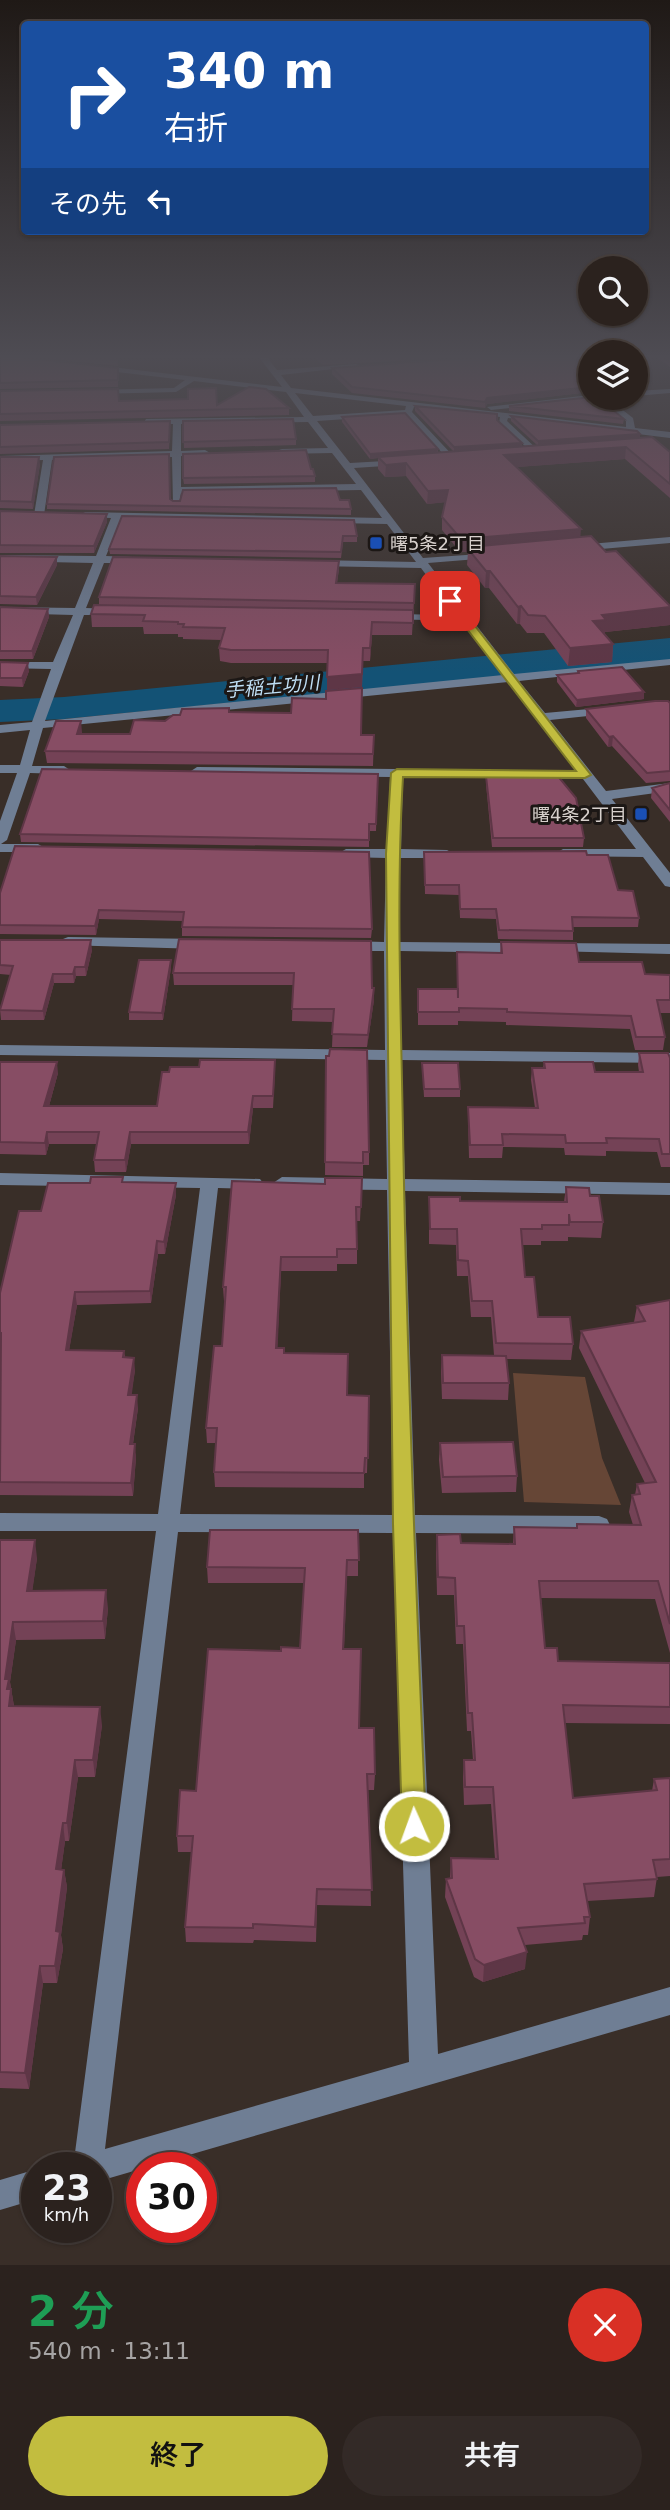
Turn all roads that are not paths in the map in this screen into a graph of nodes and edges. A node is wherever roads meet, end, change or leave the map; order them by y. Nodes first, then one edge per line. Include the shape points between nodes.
1 (47, 462) edge
2 (176, 462) edge
3 (344, 462) edge
4 (403, 462) edge
5 (347, 466) junction
6 (363, 487) junction
7 (176, 490) junction
8 (26, 514) edge
9 (39, 515) junction
10 (52, 515) edge
11 (78, 515) edge
12 (117, 516) junction
13 (176, 517) junction
14 (389, 521) junction
15 (670, 540) edge
16 (559, 550) edge
17 (504, 554) edge
18 (0, 558) edge
19 (101, 560) junction
20 (141, 560) edge
21 (302, 563) edge
22 (422, 563) junction
23 (0, 610) edge
24 (80, 611) junction
25 (121, 612) edge
26 (382, 617) edge
27 (464, 618) junction
28 (670, 662) edge
29 (0, 665) edge
30 (58, 666) junction
31 (507, 676) junction
32 (618, 708) edge
33 (540, 717) junction
34 (38, 721) junction
35 (0, 729) edge
36 (0, 769) edge
37 (26, 769) junction
38 (80, 770) edge
39 (177, 771) edge
40 (397, 773) junction
41 (585, 775) junction
42 (670, 787) edge
43 (603, 796) junction
44 (0, 840) edge
45 (0, 848) edge
46 (54, 848) edge
47 (324, 853) edge
48 (553, 853) edge
49 (392, 854) junction
50 (459, 854) edge
51 (650, 858) junction
52 (670, 861) edge
53 (670, 883) edge
54 (54, 942) edge
55 (217, 944) edge
56 (326, 946) edge
57 (394, 946) junction
58 (670, 949) edge
59 (0, 1050) edge
60 (395, 1055) junction
61 (670, 1058) edge
62 (1, 1182) edge
63 (210, 1182) junction
64 (396, 1185) junction
65 (670, 1189) edge
66 (0, 1522) edge
67 (170, 1523) junction
68 (403, 1524) junction
69 (606, 1525) edge
70 (670, 2001) edge
71 (424, 2073) junction
72 (92, 2152) edge
73 (112, 2162) edge
74 (21, 2189) edge
75 (0, 2195) edge

1 - 9 street
2 - 7 street
3 - 5 street
4 - 5 street
5 - 6 street
6 - 7 street
6 - 14 street
7 - 13 street
8 - 9 street
9 - 10 street
11 - 12 street
12 - 13 street
12 - 19 street
13 - 14 street
14 - 22 street
15 - 16 street
17 - 22 street
18 - 19 street
19 - 20 street
19 - 24 street
21 - 22 street
22 - 27 street
23 - 24 street
24 - 25 street
24 - 30 street
26 - 27 street
27 - 31 street
28 - 31 street
29 - 30 street
30 - 34 street
31 - 33 street
31 - 34 street
32 - 33 street
33 - 41 street
34 - 35 street
34 - 37 street
36 - 37 street
37 - 38 street
37 - 44 street
39 - 40 street
40 - 41 street
40 - 49 street
41 - 43 street
42 - 43 street
43 - 51 street
45 - 46 street
47 - 49 street
48 - 51 street
49 - 50 street
49 - 57 street
51 - 52 street
51 - 53 street
54 - 55 street
56 - 57 street
57 - 58 street
57 - 60 street
59 - 60 street
60 - 61 street
60 - 64 street
62 - 63 street
63 - 64 street
63 - 67 street
64 - 65 street
64 - 68 street
66 - 67 street
67 - 68 street
67 - 72 street
68 - 69 street
68 - 71 street
70 - 71 street
71 - 73 street
74 - 75 street

